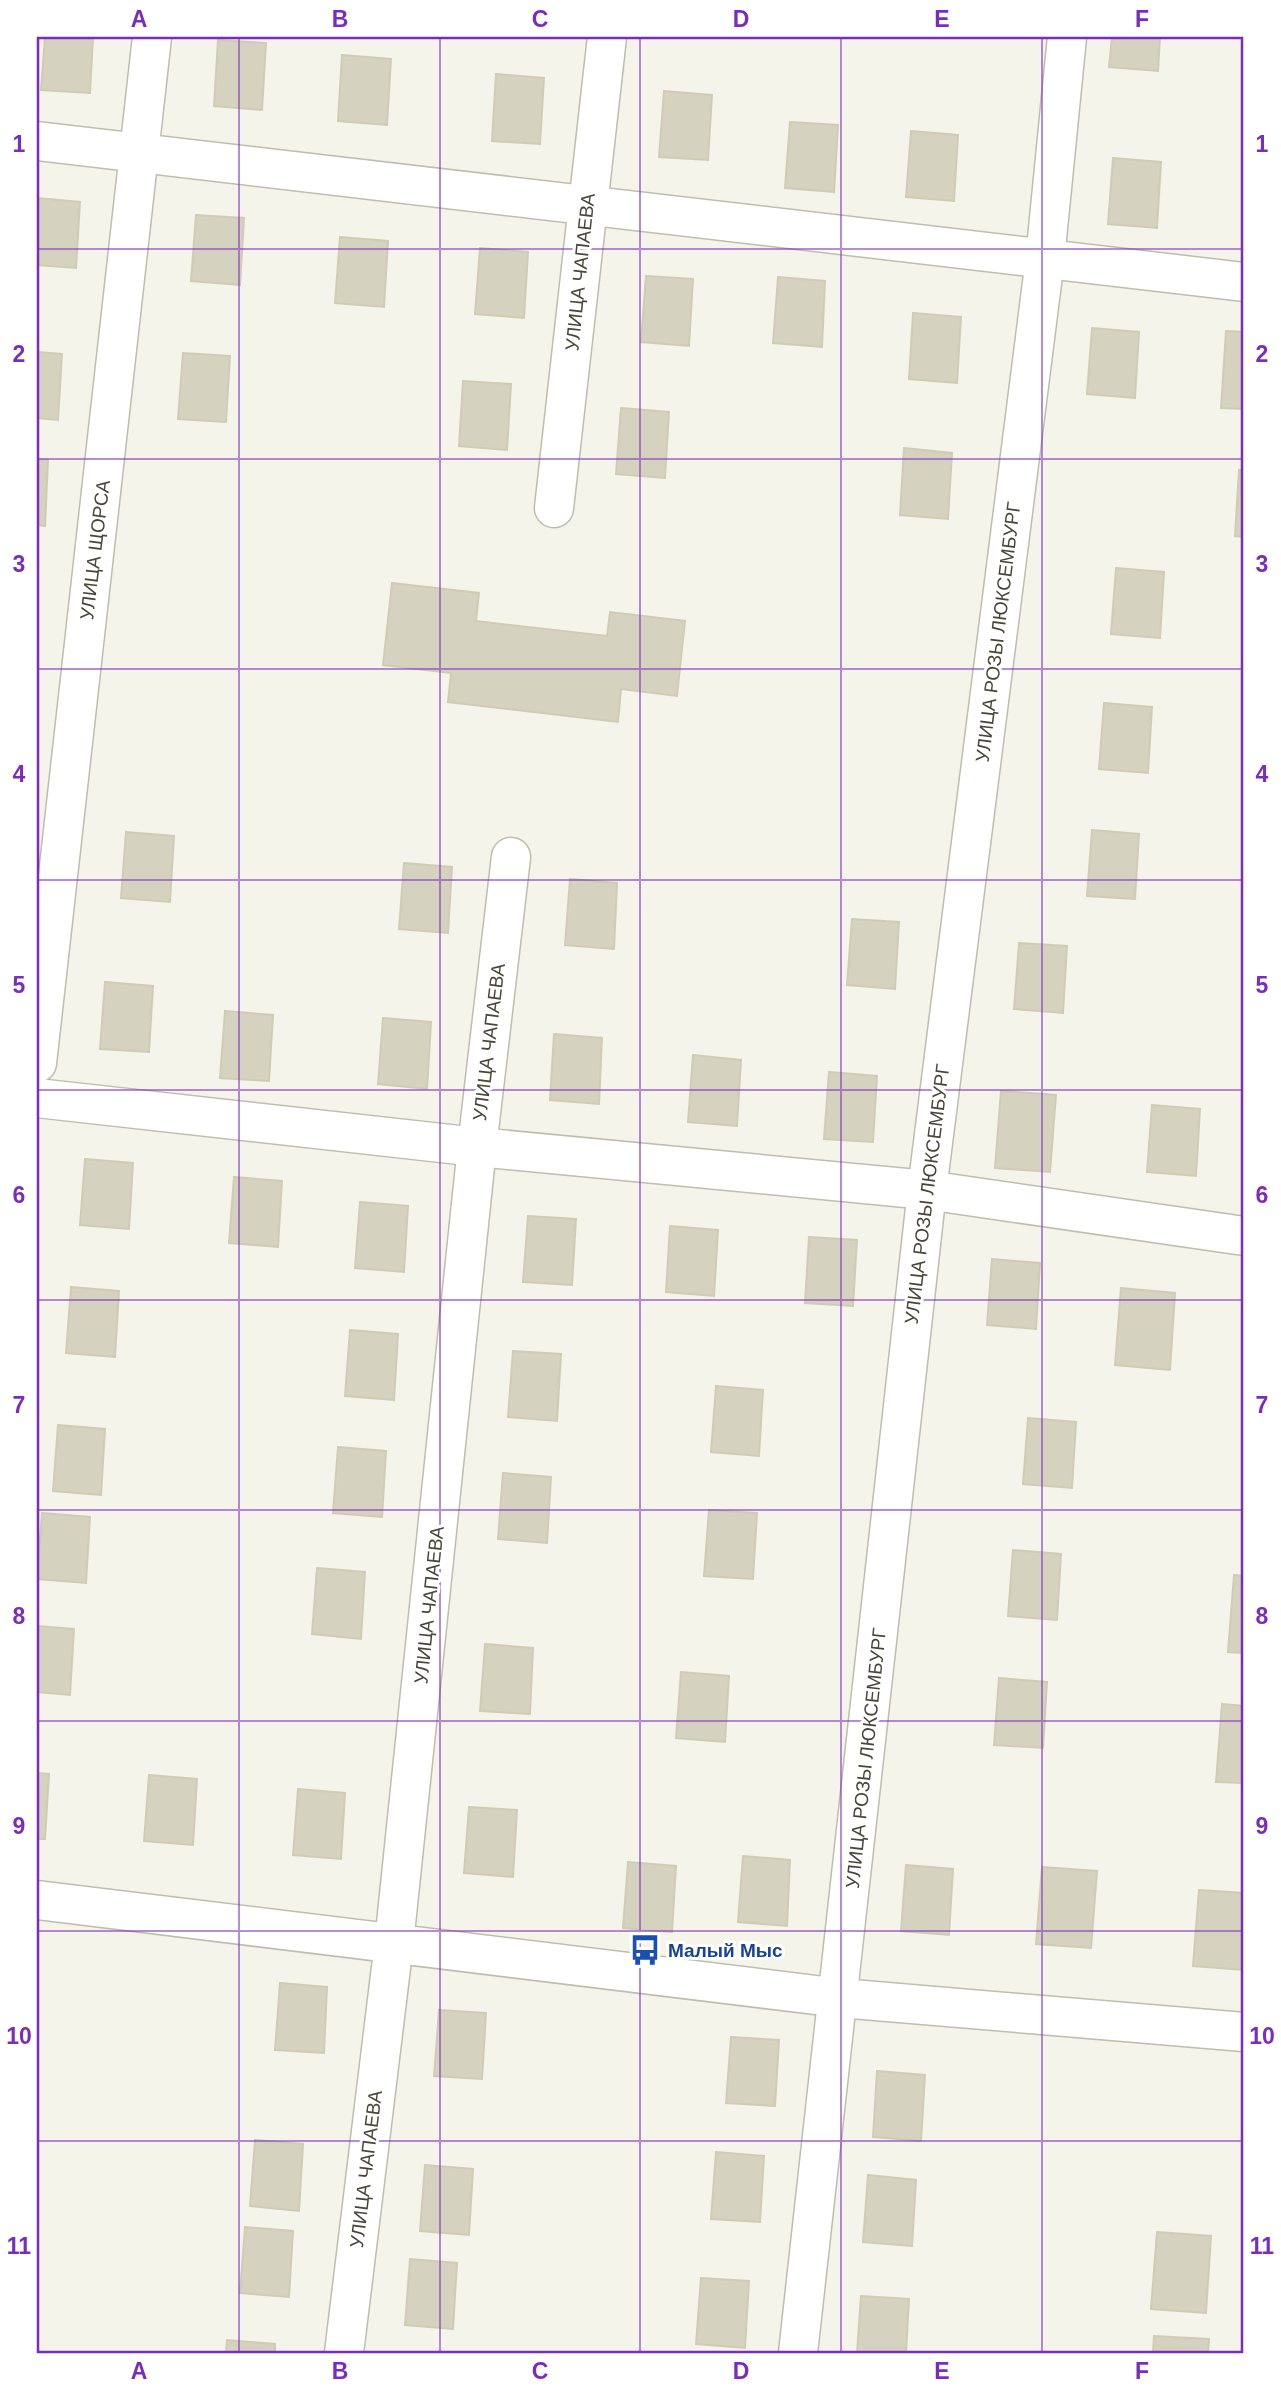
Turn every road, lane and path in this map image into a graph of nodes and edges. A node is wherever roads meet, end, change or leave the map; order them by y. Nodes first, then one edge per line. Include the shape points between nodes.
1 (152, 37) edge
2 (607, 37) edge
3 (1067, 37) edge
4 (37, 141) edge
5 (141, 154) junction
6 (587, 205) junction
7 (1045, 259) junction
8 (1244, 282) edge
9 (554, 508) dead end
10 (510, 857) dead end
11 (37, 1063) edge
12 (37, 1098) edge
13 (477, 1147) junction
14 (926, 1190) junction
15 (1244, 1236) edge
16 (37, 1900) edge
17 (394, 1943) junction
18 (840, 1998) junction
19 (1244, 2032) edge
20 (344, 2353) edge
21 (798, 2353) edge

1 - 5 street, УЛИЦА ЩОРСА
2 - 6 street, УЛИЦА ЧАПАЕВА
3 - 7 street, УЛИЦА РОЗЫ ЛЮКСЕМБУРГ
4 - 5 street
5 - 6 street
5 - 11 street, УЛИЦА ЩОРСА
6 - 7 street
6 - 9 street, УЛИЦА ЧАПАЕВА
7 - 8 street
7 - 14 street, УЛИЦА РОЗЫ ЛЮКСЕМБУРГ
10 - 13 street, УЛИЦА ЧАПАЕВА
12 - 13 street
13 - 14 street
13 - 17 street, УЛИЦА ЧАПАЕВА
14 - 15 street
14 - 18 street, УЛИЦА РОЗЫ ЛЮКСЕМБУРГ
16 - 17 street
17 - 18 street
17 - 20 street, УЛИЦА ЧАПАЕВА
18 - 19 street
18 - 21 street, УЛИЦА РОЗЫ ЛЮКСЕМБУРГ

